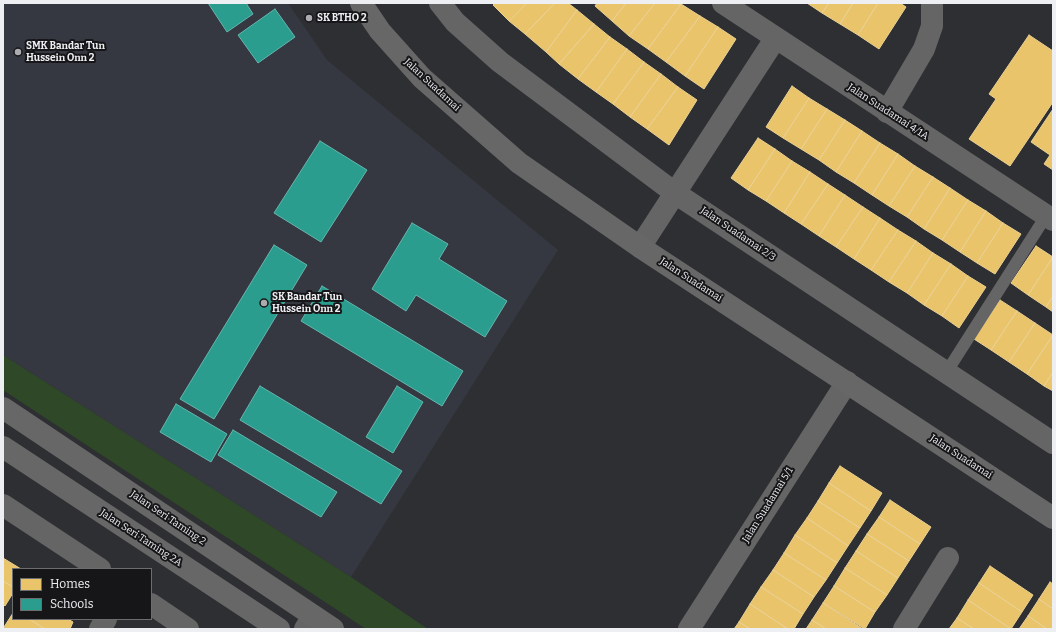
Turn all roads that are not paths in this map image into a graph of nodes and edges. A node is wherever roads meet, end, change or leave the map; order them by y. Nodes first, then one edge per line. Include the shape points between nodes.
1 (361, 3) edge
2 (440, 3) edge
3 (723, 3) edge
4 (932, 3) edge
5 (775, 39) junction
6 (887, 112) junction
7 (675, 193) junction
8 (1050, 218) edge
9 (640, 247) junction
10 (946, 373) junction
11 (847, 382) junction
12 (3, 408) edge
13 (1053, 443) edge
14 (3, 447) edge
15 (3, 505) edge
16 (1053, 518) edge
17 (948, 558) dead end
18 (98, 568) edge
19 (152, 605) edge
20 (105, 620) edge
21 (320, 626) edge
22 (100, 629) edge
23 (188, 629) edge
24 (279, 629) edge
25 (689, 629) edge
26 (904, 629) edge

1 - 9 street, Jalan Suadamai via 380,31 422,78 513,158
2 - 7 street, Jalan Suadamai 2/3 via 454,22 500,62
3 - 5 street, Jalan Suadamai 4/1A
4 - 6 street via 932,26 924,49
5 - 6 street, Jalan Suadamai 4/1A
5 - 7 street
6 - 8 street, Jalan Suadamai 4/1A
7 - 9 street
7 - 10 street, Jalan Suadamai 2/3
8 - 10 lane
9 - 11 street, Jalan Suadamai
10 - 13 street, Jalan Suadamai 2/3
11 - 16 street, Jalan Suadamai
11 - 25 street, Jalan Suadamai 5/1
12 - 21 street, Jalan Seri Taming 2
14 - 24 street, Jalan Seri Taming 2A
15 - 18 street
17 - 26 street
19 - 23 street
20 - 22 street

